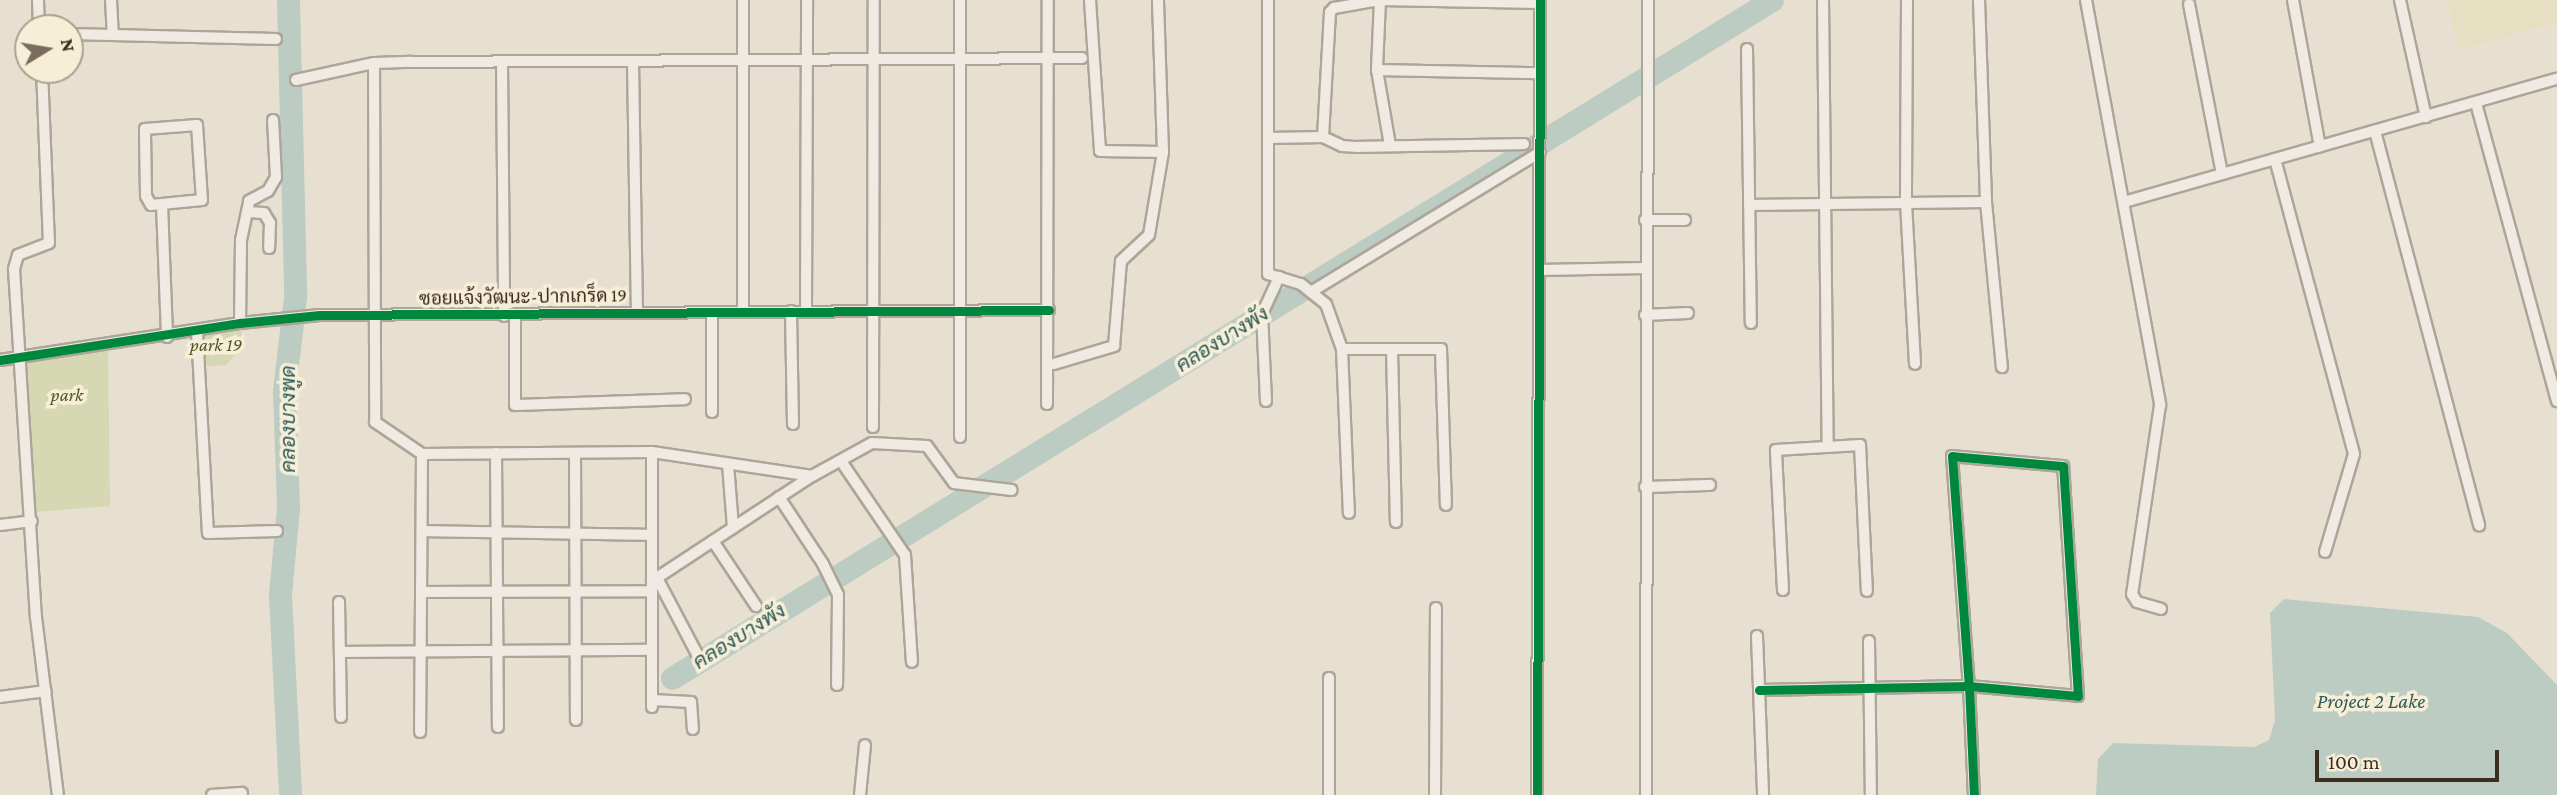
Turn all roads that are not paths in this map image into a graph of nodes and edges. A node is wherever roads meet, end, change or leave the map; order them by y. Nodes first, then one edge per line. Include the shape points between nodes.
1 (111, 0) edge
2 (743, 0) edge
3 (807, 0) edge
4 (874, 0) edge
5 (960, 0) edge
6 (1048, 0) edge
7 (1090, 0) edge
8 (1158, 0) edge
9 (1268, 0) edge
10 (1380, 0) edge
11 (1648, 0) edge
12 (1823, 0) edge
13 (1907, 0) edge
14 (1979, 0) edge
15 (2086, 0) edge
16 (2293, 0) edge
17 (2400, 0) edge
18 (1540, 2) edge
19 (2189, 4) dead end
20 (84, 35) edge
21 (113, 36) junction
22 (276, 38) dead end
23 (1747, 49) dead end
24 (960, 58) junction
25 (1082, 58) dead end
26 (807, 59) junction
27 (1048, 59) junction
28 (741, 60) junction
29 (874, 60) junction
30 (633, 61) junction
31 (502, 62) junction
32 (374, 63) junction
33 (1377, 70) junction
34 (1540, 74) junction
35 (2557, 79) edge
36 (296, 80) dead end
37 (42, 84) edge
38 (2476, 103) junction
39 (2426, 117) junction
40 (273, 120) dead end
41 (2375, 131) junction
42 (1323, 137) junction
43 (1269, 138) junction
44 (1524, 144) dead end
45 (1390, 145) junction
46 (2320, 146) junction
47 (1163, 152) junction
48 (1540, 152) junction
49 (2275, 159) junction
50 (2222, 174) junction
51 (1986, 202) junction
52 (2124, 202) junction
53 (1824, 203) junction
54 (1906, 203) junction
55 (162, 205) junction
56 (1749, 205) junction
57 (247, 212) junction
58 (1645, 220) junction
59 (1685, 220) dead end
60 (269, 248) dead end
61 (1645, 268) junction
62 (1539, 270) junction
63 (1279, 277) junction
64 (1311, 292) junction
65 (960, 310) junction
66 (1049, 310) junction
67 (743, 311) junction
68 (791, 311) junction
69 (806, 311) junction
70 (873, 311) junction
71 (712, 312) junction
72 (636, 313) junction
73 (1688, 313) dead end
74 (1645, 315) junction
75 (510, 316) junction
76 (374, 317) junction
77 (240, 323) junction
78 (1751, 323) dead end
79 (197, 331) junction
80 (166, 337) junction
81 (1342, 349) junction
82 (1392, 350) junction
83 (21, 357) junction
84 (0, 360) edge
85 (1054, 364) dead end
86 (1914, 364) dead end
87 (2002, 367) dead end
88 (685, 400) dead end
89 (1266, 401) dead end
90 (2557, 401) edge
91 (1047, 404) dead end
92 (712, 412) dead end
93 (793, 424) dead end
94 (873, 427) dead end
95 (960, 437) dead end
96 (1828, 445) junction
97 (652, 452) junction
98 (496, 453) junction
99 (575, 453) junction
100 (422, 454) junction
101 (841, 461) junction
102 (728, 464) junction
103 (812, 476) junction
104 (1710, 485) dead end
105 (1645, 487) junction
106 (1012, 489) dead end
107 (779, 497) junction
108 (1446, 505) dead end
109 (1349, 513) dead end
110 (32, 521) junction
111 (1396, 522) dead end
112 (0, 525) edge
113 (2479, 526) dead end
114 (733, 528) junction
115 (277, 531) dead end
116 (422, 531) junction
117 (497, 533) junction
118 (575, 534) junction
119 (652, 535) junction
120 (713, 541) junction
121 (2325, 552) dead end
122 (654, 583) junction
123 (1783, 590) dead end
124 (1867, 591) dead end
125 (421, 592) junction
126 (497, 592) junction
127 (575, 592) junction
128 (339, 602) dead end
129 (756, 606) dead end
130 (1436, 608) dead end
131 (2161, 609) dead end
132 (1757, 636) dead end
133 (1869, 641) dead end
134 (652, 650) junction
135 (421, 651) junction
136 (498, 651) junction
137 (575, 651) junction
138 (340, 652) junction
139 (696, 654) dead end
140 (912, 662) dead end
141 (1329, 678) dead end
142 (837, 685) dead end
143 (1969, 686) junction
144 (1867, 688) junction
145 (1759, 690) junction
146 (46, 691) junction
147 (0, 697) edge
148 (341, 717) dead end
149 (576, 720) dead end
150 (498, 727) dead end
151 (693, 729) dead end
152 (420, 732) dead end
153 (865, 745) dead end
154 (242, 793) dead end
155 (58, 795) edge
156 (212, 795) edge
157 (860, 795) edge
158 (1329, 795) edge
159 (1435, 795) edge
160 (1537, 795) edge
161 (1646, 795) edge
162 (1763, 795) edge
163 (1871, 795) edge
164 (1974, 795) edge

1 - 21 street
2 - 28 street
3 - 26 street
4 - 29 street
5 - 24 street
6 - 27 street
7 - 47 street via 1100,151
8 - 47 street
9 - 43 street
10 - 18 street
10 - 33 street
10 - 42 street via 1347,2 1330,12
11 - 58 street
12 - 53 street
13 - 54 street
14 - 51 street
15 - 52 street
16 - 46 street
17 - 39 street
18 - 34 street
19 - 50 street
20 - 21 street
21 - 22 street
23 - 56 street
24 - 27 street
24 - 29 street
24 - 65 street
25 - 27 street
26 - 28 street
26 - 29 street
26 - 69 street
27 - 66 street
28 - 30 street
28 - 67 street
29 - 70 street
30 - 31 street
30 - 72 street
31 - 32 street
31 - 75 street
32 - 36 street
32 - 76 street
33 - 34 street
33 - 45 street
34 - 48 street
35 - 38 street
37 - 83 street via 50,239 43,250 21,253 14,263
38 - 39 street
38 - 90 street
39 - 41 street
40 - 57 street via 276,177 268,191 249,201
41 - 46 street
41 - 113 street
42 - 43 street
42 - 45 street via 1342,146
43 - 63 street via 1268,274
44 - 45 street
46 - 49 street
47 - 85 street via 1149,235 1121,261 1114,346
48 - 62 street
48 - 64 street
49 - 50 street
49 - 121 street via 2354,454
50 - 52 street
51 - 54 street
51 - 87 street
52 - 131 street via 2160,405 2132,594 2137,602
53 - 54 street
53 - 56 street
53 - 96 street
54 - 86 street
55 - 55 street via 147,200 145,129 197,124 204,196 198,202
55 - 80 street
56 - 78 street
57 - 60 street via 264,213 270,223
57 - 77 street via 239,263
58 - 59 street
58 - 61 street
61 - 62 street
61 - 74 street
62 - 160 street
63 - 64 street
63 - 89 street via 1262,318
64 - 81 street via 1326,304
65 - 66 street, ซอยแจ้งวัฒนะ-ปากเกร็ด 19
65 - 70 street, ซอยแจ้งวัฒนะ-ปากเกร็ด 19
65 - 95 street
66 - 91 street
67 - 68 street, ซอยแจ้งวัฒนะ-ปากเกร็ด 19
67 - 71 street, ซอยแจ้งวัฒนะ-ปากเกร็ด 19
68 - 69 street, ซอยแจ้งวัฒนะ-ปากเกร็ด 19
68 - 93 street
69 - 70 street, ซอยแจ้งวัฒนะ-ปากเกร็ด 19
70 - 94 street
71 - 72 street, ซอยแจ้งวัฒนะ-ปากเกร็ด 19
71 - 92 street
72 - 75 street, ซอยแจ้งวัฒนะ-ปากเกร็ด 19
73 - 74 street
74 - 105 street
75 - 76 street, ซอยแจ้งวัฒนะ-ปากเกร็ด 19
75 - 88 street via 515,405
76 - 77 street, ซอยแจ้งวัฒนะ-ปากเกร็ด 19 via 320,315
76 - 100 street via 375,422
77 - 79 street, ซอยแจ้งวัฒนะ-ปากเกร็ด 19
79 - 80 street, ซอยแจ้งวัฒนะ-ปากเกร็ด 19
79 - 115 street via 208,533
80 - 83 street, ซอยแจ้งวัฒนะ-ปากเกร็ด 19
81 - 82 street
81 - 109 street
82 - 108 street via 1441,349
82 - 111 street
83 - 84 street, ซอยแจ้งวัฒนะ-ปากเกร็ด 19
83 - 110 street
96 - 123 street via 1776,450
96 - 124 street via 1860,445
97 - 99 street
97 - 102 street
97 - 119 street
98 - 99 street
98 - 100 street
98 - 117 street
99 - 118 street
100 - 116 street
101 - 103 street
101 - 106 street via 872,443 928,446 954,483
101 - 140 street via 905,555
102 - 103 street
102 - 114 street
103 - 107 street
104 - 105 street
105 - 161 street
107 - 114 street
107 - 142 street via 838,595
110 - 112 street
110 - 146 street
114 - 120 street
116 - 117 street
116 - 125 street
117 - 118 street
117 - 126 street
118 - 119 street
118 - 127 street
119 - 122 street
120 - 122 street
120 - 129 street
122 - 127 street
122 - 134 street
122 - 139 street
125 - 126 street
125 - 135 street
126 - 127 street
126 - 136 street
127 - 137 street
128 - 138 street
130 - 159 street
132 - 145 street
133 - 144 street
134 - 137 street
134 - 151 street via 652,704 691,702
135 - 136 street
135 - 138 street
135 - 152 street
136 - 137 street
136 - 150 street
137 - 149 street
138 - 148 street
141 - 158 street
143 - 143 street via 2078,696 2063,466 1952,456
143 - 144 street
143 - 164 street
144 - 145 street
144 - 163 street
145 - 162 street
146 - 147 street
146 - 155 street
153 - 157 street
154 - 156 street

